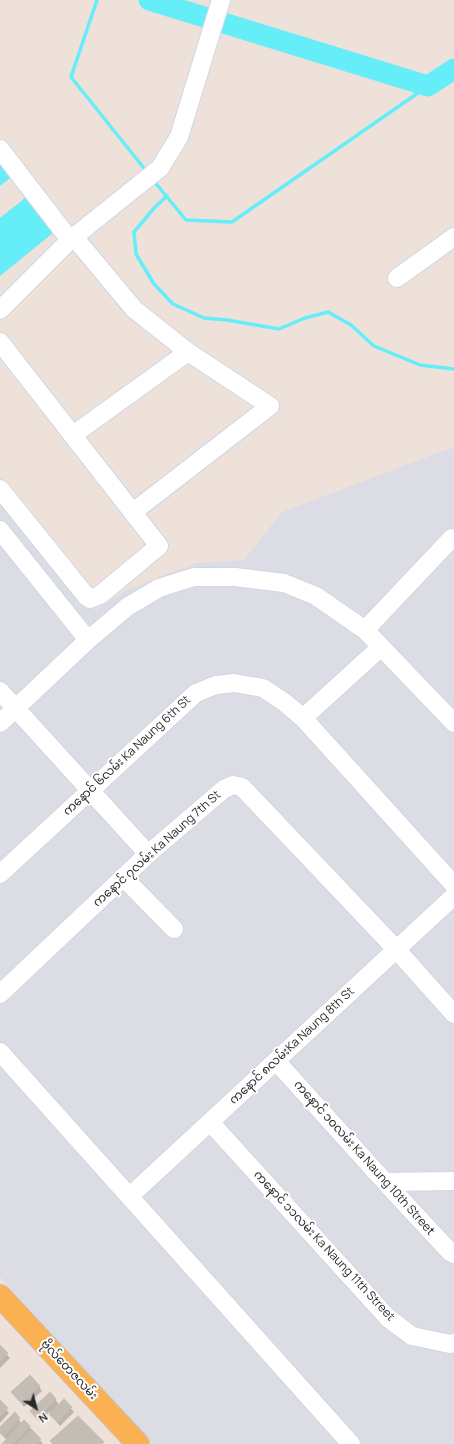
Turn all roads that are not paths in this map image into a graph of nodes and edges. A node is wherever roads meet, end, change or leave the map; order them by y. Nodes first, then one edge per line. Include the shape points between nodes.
1 (220, 5) edge
2 (0, 149) edge
3 (454, 237) edge
4 (72, 239) junction
5 (397, 278) dead end
6 (0, 310) edge
7 (0, 342) edge
8 (188, 352) junction
9 (73, 435) junction
10 (0, 489) edge
11 (133, 512) junction
12 (0, 530) edge
13 (452, 538) dead end
14 (365, 630) junction
15 (88, 640) junction
16 (382, 647) junction
17 (0, 690) edge
18 (15, 708) junction
19 (303, 718) junction
20 (0, 722) edge
21 (454, 723) edge
22 (90, 791) junction
23 (148, 854) junction
24 (0, 874) edge
25 (123, 877) junction
26 (454, 885) edge
27 (454, 896) edge
28 (174, 929) dead end
29 (396, 949) junction
30 (0, 994) edge
31 (454, 1014) edge
32 (0, 1052) edge
33 (276, 1061) junction
34 (210, 1122) junction
35 (454, 1181) edge
36 (385, 1182) junction
37 (130, 1196) junction
38 (454, 1254) edge
39 (0, 1296) edge
40 (454, 1343) edge
41 (138, 1444) edge
42 (351, 1444) edge

1 - 4 street via 179,137 160,168
2 - 4 street
3 - 5 street
4 - 6 street
4 - 8 street via 134,310
7 - 9 street
8 - 9 street
8 - 11 street via 270,406
9 - 11 street
10 - 11 street via 90,600 100,595 159,546
12 - 15 street
13 - 14 street
14 - 15 street via 316,596 284,583 235,577 194,577 159,588 127,607
14 - 16 street
15 - 18 street
16 - 19 street
16 - 21 street
17 - 18 street
18 - 20 street
18 - 22 street
19 - 22 street, ကနောင် ၆လမ်း Ka Naung 6th St via 263,688 234,682 216,685 196,693
19 - 26 street, ကနောင် ၆လမ်း Ka Naung 6th St
22 - 23 street
22 - 24 street, ကနောင် ၆လမ်း Ka Naung 6th St
23 - 25 street, ကနောင် ၇လမ်း Ka Naung 7th St
23 - 29 street, ကနောင် ၇လမ်း Ka Naung 7th St via 224,789 233,785 242,787
25 - 28 street
25 - 30 street, ကနောင် ၇လမ်း Ka Naung 7th St
27 - 29 street, ကနောင် ၈လမ်းKa Naung 8th St
29 - 31 street
29 - 33 street, ကနောင် ၈လမ်းKa Naung 8th St
32 - 37 street
33 - 34 street, ကနောင် ၈လမ်းKa Naung 8th St
33 - 36 street, ကနောင် ၁၀လမ်း Ka Naung 10th Street
34 - 37 street, ကနောင် ၈လမ်းKa Naung 8th St
34 - 40 street, ကနောင် ၁၁လမ်း Ka Naung 11th Street via 388,1318 412,1336
35 - 36 street
36 - 38 street, ကနောင် ၁၀လမ်း Ka Naung 10th Street
37 - 42 street
39 - 41 main road, ဗိုလ်တေဇလမ်း

